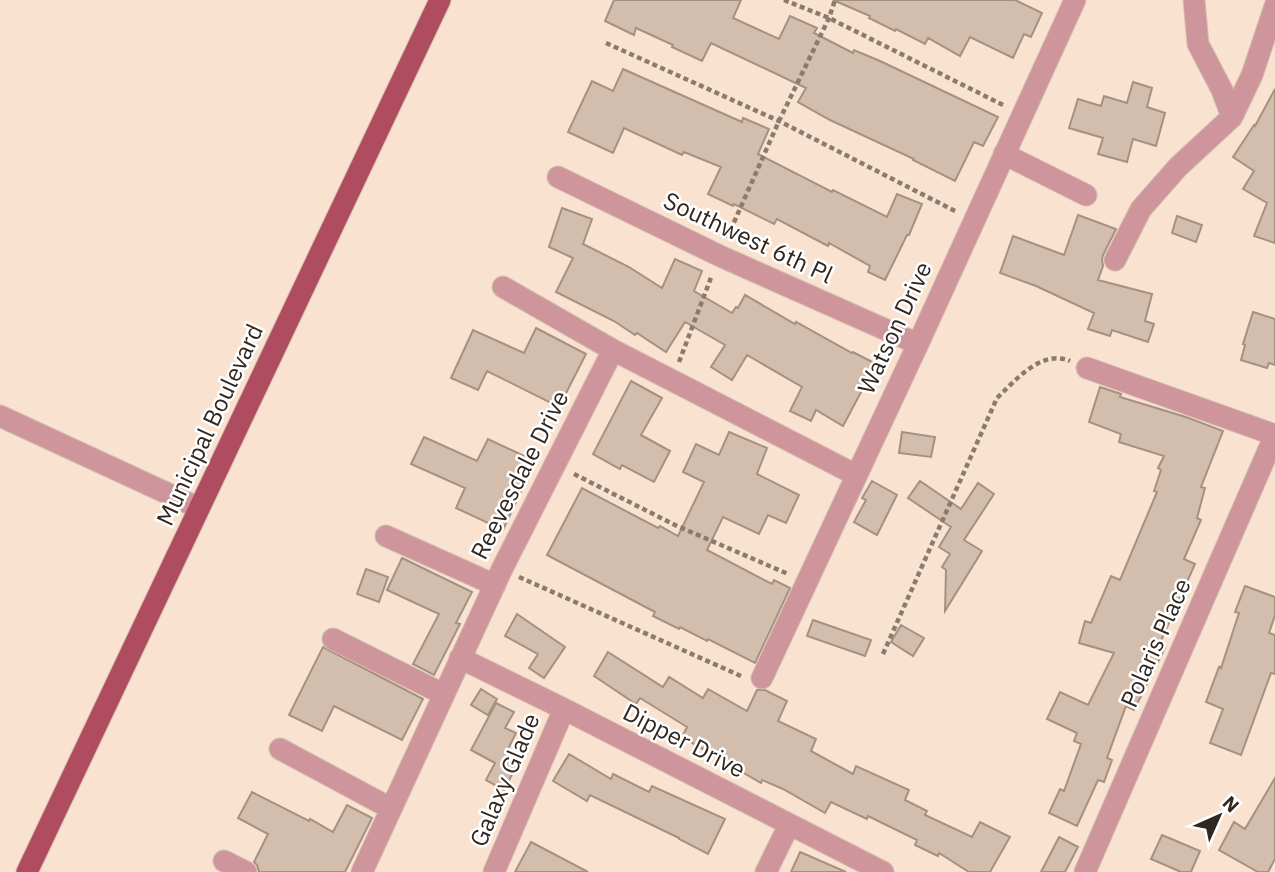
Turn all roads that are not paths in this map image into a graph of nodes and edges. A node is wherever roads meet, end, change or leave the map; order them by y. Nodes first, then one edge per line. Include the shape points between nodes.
1 (440, 0) edge
2 (1075, 0) edge
3 (1194, 0) edge
4 (1275, 6) edge
5 (1232, 117) junction
6 (1004, 154) junction
7 (558, 177) dead end
8 (1086, 195) dead end
9 (1115, 260) dead end
10 (503, 287) dead end
11 (918, 344) junction
12 (613, 350) junction
13 (1087, 368) road end
14 (0, 416) edge
15 (1275, 435) edge
16 (856, 475) junction
17 (199, 508) junction
18 (386, 536) dead end
19 (499, 577) junction
20 (334, 639) dead end
21 (460, 658) junction
22 (762, 678) road end
23 (443, 694) junction
24 (564, 709) junction
25 (280, 749) dead end
26 (390, 808) junction
27 (789, 825) junction
28 (224, 861) dead end
29 (27, 872) edge
30 (246, 872) edge
31 (362, 872) edge
32 (494, 872) edge
33 (766, 872) edge
34 (883, 872) edge
35 (1085, 872) edge

1 - 17 main road, Municipal Boulevard
2 - 6 street, Watson Drive
3 - 5 street via 1198,44
4 - 5 street
5 - 9 street via 1141,209
6 - 8 street
6 - 11 street, Watson Drive
7 - 11 street, Southwest 6th Pl
10 - 12 street
11 - 16 street, Watson Drive
12 - 16 street
12 - 19 street, Reevesdale Drive
13 - 15 street
14 - 17 street
15 - 35 street, Polaris Place
16 - 22 street, Watson Drive
17 - 29 main road, Municipal Boulevard
18 - 19 street
19 - 21 street, Reevesdale Drive
20 - 23 street
21 - 23 street, Reevesdale Drive
21 - 24 street, Dipper Drive
23 - 26 street, Reevesdale Drive
24 - 27 street, Dipper Drive
24 - 32 street, Galaxy Glade
25 - 26 street
26 - 31 street, Reevesdale Drive
27 - 33 street
27 - 34 street, Dipper Drive
28 - 30 street

